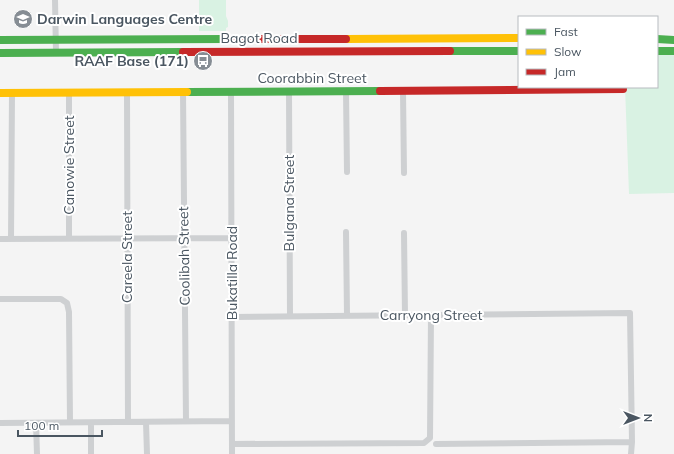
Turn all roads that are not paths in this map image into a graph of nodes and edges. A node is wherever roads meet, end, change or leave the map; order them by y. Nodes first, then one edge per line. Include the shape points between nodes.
1 (55, 0) edge
2 (518, 38) edge
3 (0, 40) edge
4 (56, 40) junction
5 (658, 40) edge
6 (674, 40) edge
7 (518, 51) edge
8 (658, 51) edge
9 (674, 51) edge
10 (0, 53) edge
11 (56, 53) junction
12 (623, 89) dead end
13 (183, 91) junction
14 (289, 91) junction
15 (346, 91) junction
16 (403, 91) junction
17 (69, 92) junction
18 (127, 92) junction
19 (231, 92) junction
20 (0, 93) edge
21 (12, 93) junction
22 (347, 172) dead end
23 (404, 173) dead end
24 (346, 232) dead end
25 (404, 233) dead end
26 (69, 238) junction
27 (127, 238) junction
28 (184, 238) junction
29 (232, 238) junction
30 (0, 239) edge
31 (11, 239) junction
32 (0, 299) edge
33 (347, 315) junction
34 (405, 315) junction
35 (431, 315) junction
36 (290, 316) junction
37 (232, 317) junction
38 (186, 421) junction
39 (232, 421) junction
40 (70, 422) junction
41 (91, 422) junction
42 (128, 422) junction
43 (146, 422) junction
44 (0, 423) edge
45 (36, 423) junction
46 (632, 442) junction
47 (232, 444) junction
48 (436, 444) dead end
49 (37, 454) edge
50 (91, 454) edge
51 (147, 454) edge
52 (232, 454) edge
53 (631, 454) edge

1 - 4 street
2 - 4 main road, Bagot Road
3 - 4 main road, Bagot Road
4 - 11 street
5 - 6 main road
7 - 11 main road, Bagot Road
8 - 9 main road
10 - 11 main road, Bagot Road
12 - 16 main road, Coorabbin Street
13 - 18 main road, Coorabbin Street
13 - 19 main road, Coorabbin Street
13 - 28 street, Coolibah Street
14 - 15 main road, Coorabbin Street
14 - 19 main road, Coorabbin Street
14 - 36 street, Bulgana Street
15 - 16 main road, Coorabbin Street
15 - 22 street
16 - 23 street
17 - 18 main road, Coorabbin Street
17 - 21 main road, Coorabbin Street
17 - 26 street, Canowie Street
18 - 27 street, Careela Street
19 - 29 street, Bukatilla Road
20 - 21 main road, Coorabbin Street
21 - 31 street
24 - 33 street
25 - 34 street
26 - 27 street
26 - 31 street
27 - 28 street
27 - 42 street, Careela Street
28 - 29 street
28 - 38 street, Coolibah Street
29 - 37 street, Bukatilla Road
30 - 31 street
32 - 40 street via 61,299 68,303
33 - 34 street, Carryong Street
33 - 36 street, Carryong Street
34 - 35 street, Carryong Street
35 - 46 street, Carryong Street via 630,313
35 - 47 street via 430,438 424,443
36 - 37 street, Carryong Street
37 - 39 street, Bukatilla Road
38 - 39 street
38 - 43 street
39 - 47 street, Bukatilla Road
40 - 41 street
40 - 45 street
41 - 42 street
41 - 50 street
42 - 43 street
43 - 51 street
44 - 45 street
45 - 49 street
46 - 48 street
46 - 53 street
47 - 52 street, Bukatilla Road

